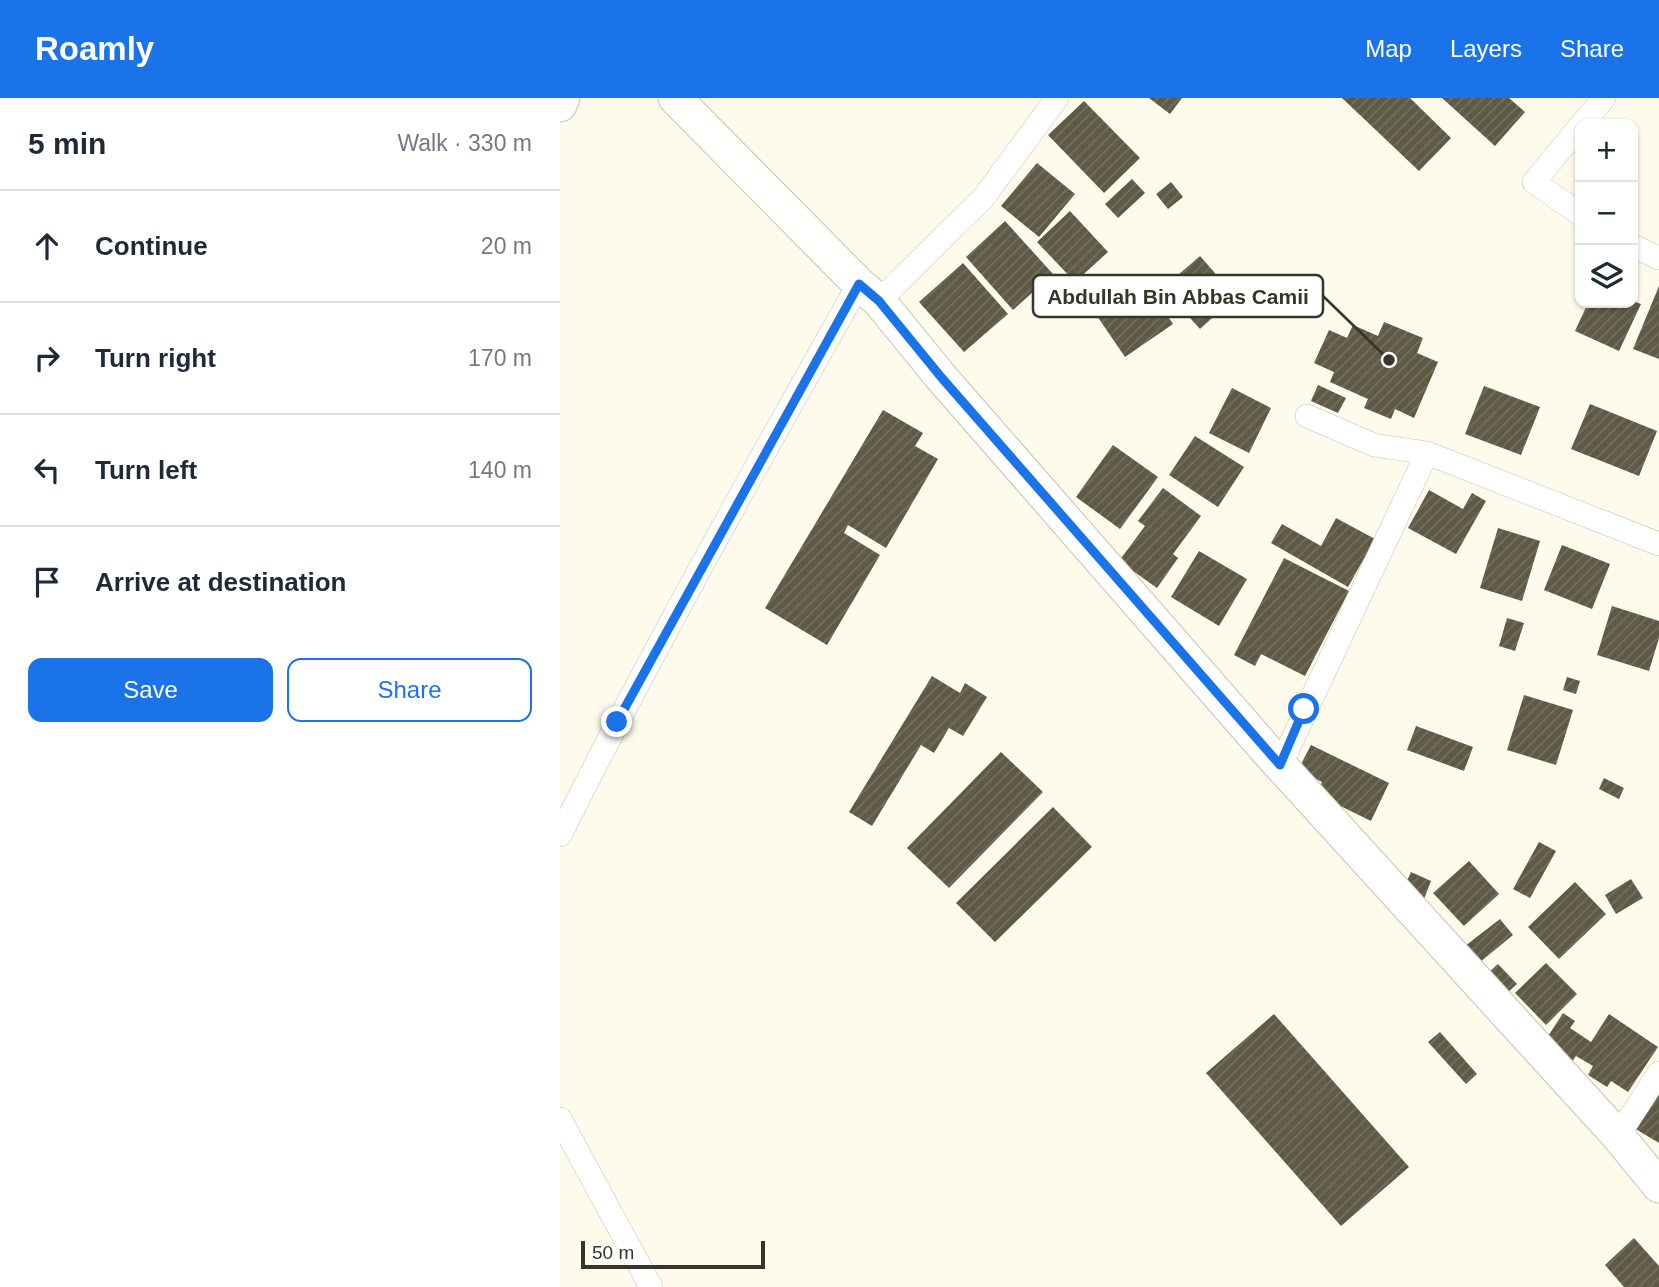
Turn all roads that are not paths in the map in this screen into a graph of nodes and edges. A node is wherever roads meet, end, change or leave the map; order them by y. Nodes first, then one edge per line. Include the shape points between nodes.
1 (564, 98) edge
2 (675, 98) edge
3 (1057, 98) edge
4 (1604, 98) edge
5 (560, 105) edge
6 (1586, 119) edge
7 (1575, 132) edge
8 (1575, 211) edge
9 (1638, 249) edge
10 (1659, 258) edge
11 (869, 293) junction
12 (1307, 416) dead end
13 (1427, 453) junction
14 (1659, 544) edge
15 (1280, 765) junction
16 (560, 835) edge
17 (1659, 1073) edge
18 (560, 1119) edge
19 (1619, 1136) junction
20 (1659, 1186) edge
21 (651, 1287) edge

1 - 5 street
2 - 11 street
3 - 11 street via 984,197
4 - 6 street
7 - 8 street via 1534,182
9 - 10 street
11 - 15 street
11 - 16 street via 703,563
12 - 13 street via 1374,445
13 - 14 street
13 - 15 street
15 - 19 street
17 - 19 street
18 - 21 street
19 - 20 street

